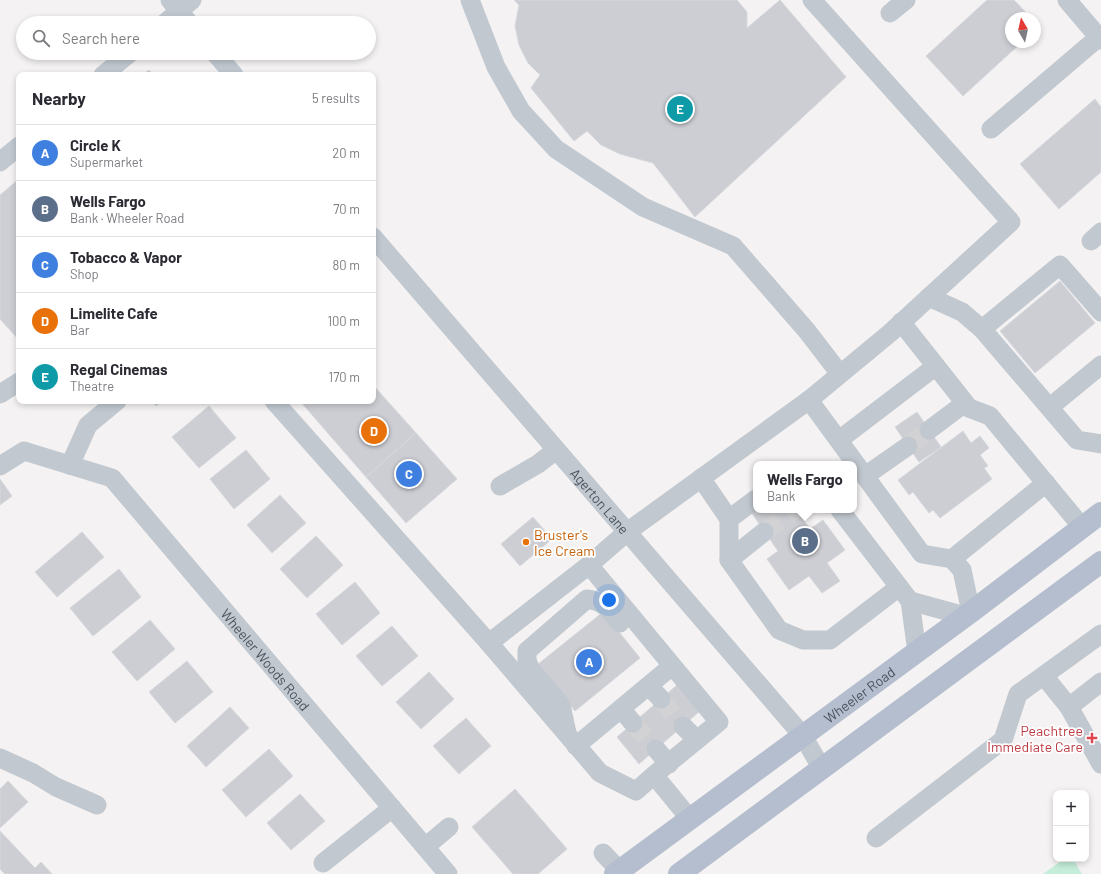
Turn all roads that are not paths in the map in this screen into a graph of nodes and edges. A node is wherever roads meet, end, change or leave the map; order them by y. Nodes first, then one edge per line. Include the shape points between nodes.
1 (470, 0) edge
2 (812, 0) edge
3 (906, 0) edge
4 (1067, 0) edge
5 (890, 14) dead end
6 (1100, 38) edge
7 (122, 60) edge
8 (221, 60) edge
9 (108, 72) edge
10 (231, 72) edge
11 (991, 129) dead end
12 (16, 149) edge
13 (0, 162) edge
14 (376, 240) edge
15 (929, 297) junction
16 (1101, 312) edge
17 (902, 322) junction
18 (982, 329) junction
19 (1101, 365) edge
20 (936, 366) junction
21 (840, 374) junction
22 (16, 384) edge
23 (0, 394) edge
24 (809, 400) junction
25 (965, 403) junction
26 (114, 404) edge
27 (277, 404) edge
28 (1050, 407) junction
29 (929, 430) tunnel mouth
30 (839, 440) junction
31 (1101, 444) edge
32 (908, 446) tunnel mouth
33 (556, 450) junction
34 (854, 461) edge
35 (857, 465) edge
36 (0, 466) edge
37 (70, 466) junction
38 (865, 476) junction
39 (701, 478) junction
40 (1046, 483) junction
41 (500, 486) dead end
42 (753, 501) edge
43 (842, 513) edge
44 (1101, 513) edge
45 (728, 519) junction
46 (1082, 527) junction
47 (626, 532) junction
48 (764, 532) tunnel mouth
49 (952, 559) junction
50 (728, 560) junction
51 (1101, 562) edge
52 (589, 565) junction
53 (904, 594) junction
54 (968, 614) junction
55 (1101, 634) edge
56 (489, 643) junction
57 (917, 652) junction
58 (667, 660) junction
59 (1044, 676) junction
60 (1101, 682) edge
61 (1069, 707) junction
62 (621, 709) junction
63 (633, 723) tunnel mouth
64 (683, 726) tunnel mouth
65 (803, 736) junction
66 (697, 740) junction
67 (572, 741) junction
68 (656, 749) tunnel mouth
69 (0, 758) edge
70 (1101, 764) edge
71 (822, 769) junction
72 (662, 770) junction
73 (97, 805) dead end
74 (392, 808) junction
75 (690, 819) junction
76 (449, 827) dead end
77 (876, 838) dead end
78 (425, 847) junction
79 (603, 853) dead end
80 (323, 862) dead end
81 (617, 872) edge
82 (446, 873) edge
83 (679, 874) edge

1 - 21 street via 496,67 521,111 556,149 643,207 733,246 807,331
2 - 15 street via 1011,222
3 - 5 street
4 - 6 street
6 - 11 street
7 - 9 street
8 - 10 street
12 - 13 street
14 - 33 street, Agerton Lane
15 - 17 street
15 - 18 street via 962,312
16 - 18 street via 1060,265
17 - 20 street
17 - 21 street
18 - 28 street
19 - 28 street
20 - 25 street
20 - 30 street
21 - 24 street
22 - 23 street
24 - 30 street
24 - 39 street
25 - 29 street
25 - 40 street via 969,408 990,416
26 - 37 street via 88,425
27 - 56 street
28 - 31 street via 1078,440
30 - 34 street
32 - 38 street
33 - 41 street via 538,464
33 - 47 street, Agerton Lane
35 - 38 street
36 - 37 street, Wheeler Woods Road via 24,450
37 - 74 street, Wheeler Woods Road via 112,478
38 - 49 street via 922,554
39 - 45 street
39 - 47 street
40 - 46 street
40 - 49 street
42 - 45 street
43 - 53 street
44 - 46 main road, Wheeler Road
45 - 50 street
46 - 54 main road, Wheeler Road
47 - 52 street
47 - 65 street, Agerton Lane
48 - 50 street
49 - 54 street via 962,570
50 - 53 street via 779,630 803,640 830,640
51 - 71 main road
52 - 56 street
52 - 58 street
53 - 54 street
53 - 57 street
54 - 57 main road, Wheeler Road
55 - 59 street
56 - 67 street
57 - 65 main road, Wheeler Road
58 - 62 street via 655,692
58 - 66 street via 719,722
58 - 67 street via 645,651 604,604 593,600 588,600 527,651 530,668 561,705
59 - 61 street
59 - 77 street via 1018,694 1003,740
60 - 61 street
61 - 70 street
62 - 63 street
62 - 67 street
64 - 66 street
65 - 71 street, Agerton Lane
65 - 75 main road, Wheeler Road
66 - 72 street
67 - 72 street via 600,773 636,791
68 - 72 street
69 - 73 street
71 - 83 main road
72 - 75 street
74 - 78 street, Wheeler Woods Road
74 - 80 street
75 - 81 main road, Wheeler Road
76 - 78 street
78 - 82 street, Wheeler Woods Road
79 - 81 street

